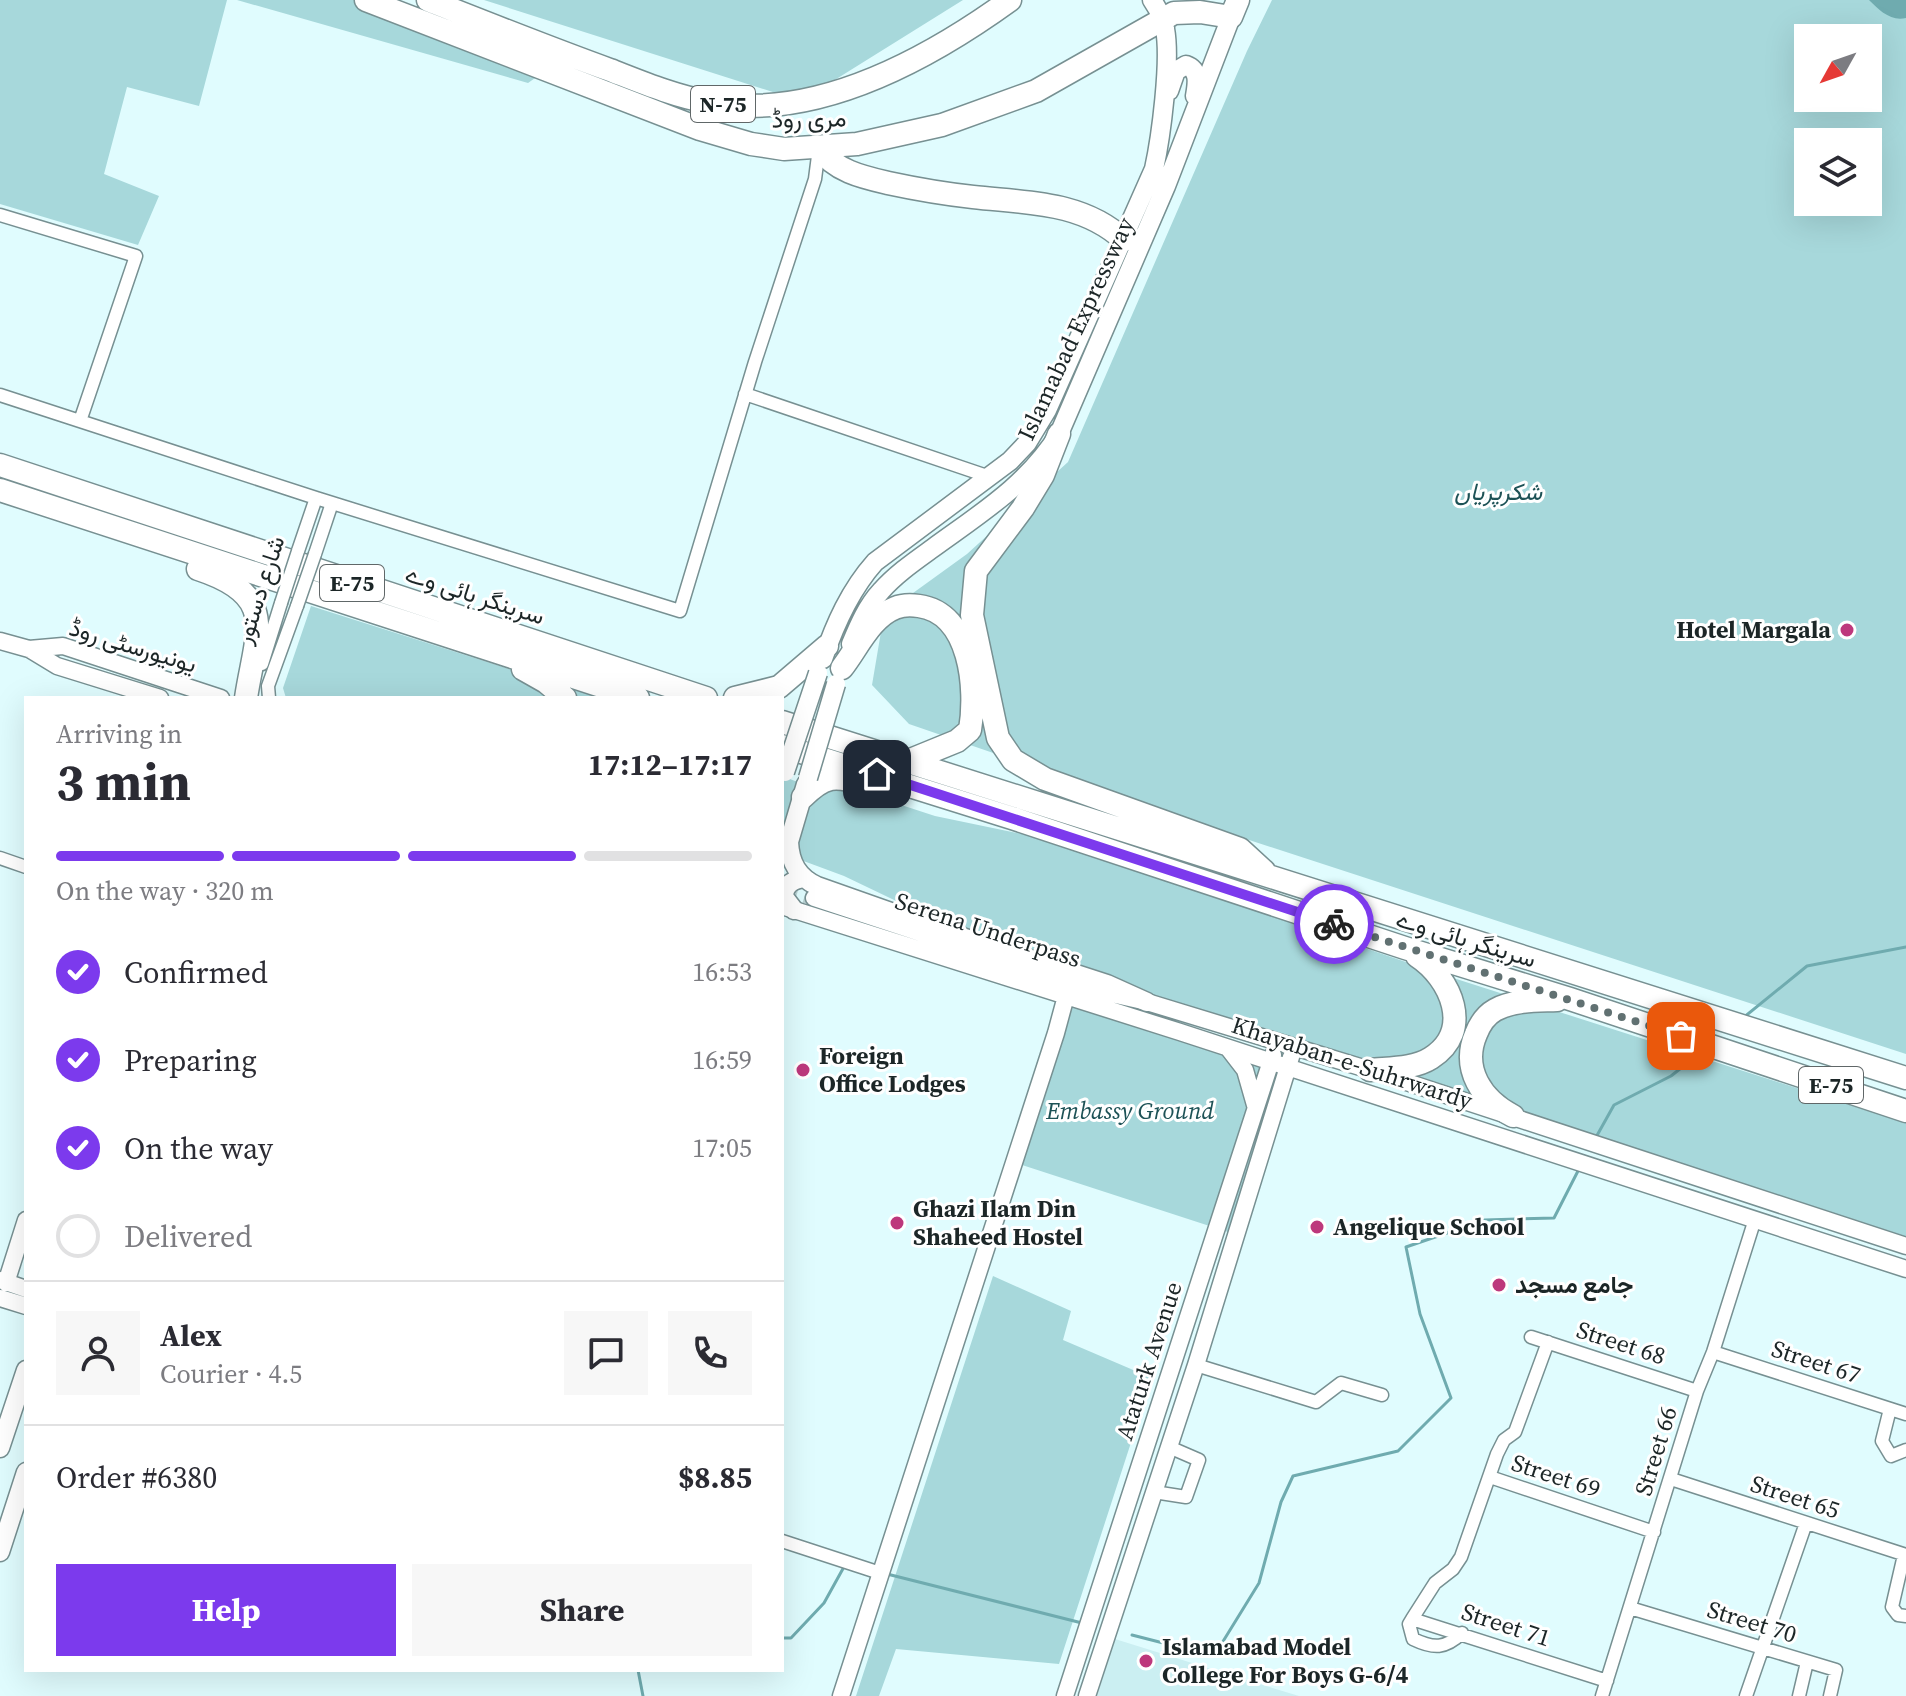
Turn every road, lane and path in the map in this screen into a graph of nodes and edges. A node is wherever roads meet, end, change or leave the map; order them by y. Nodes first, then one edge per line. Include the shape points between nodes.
1 (366, 0) edge
2 (428, 0) edge
3 (1010, 0) edge
4 (1157, 9) edge
5 (1234, 9) edge
6 (554, 61) junction
7 (1160, 129) junction
8 (1186, 137) junction
9 (819, 148) junction
10 (0, 215) edge
11 (1124, 240) junction
12 (745, 394) junction
13 (0, 395) edge
14 (80, 421) junction
15 (1059, 434) junction
16 (0, 465) edge
17 (990, 477) junction
18 (0, 490) edge
19 (316, 498) junction
20 (332, 503) junction
21 (68, 512) junction
22 (0, 641) edge
23 (482, 646) junction
24 (827, 646) junction
25 (29, 649) junction
26 (839, 676) junction
27 (154, 696) edge
28 (215, 696) edge
29 (249, 696) edge
30 (250, 696) edge
31 (269, 696) edge
32 (563, 696) edge
33 (632, 696) edge
34 (700, 696) edge
35 (743, 696) edge
36 (784, 723) edge
37 (784, 747) edge
38 (908, 761) junction
39 (784, 777) edge
40 (805, 787) junction
41 (1012, 818) junction
42 (789, 842) junction
43 (0, 858) edge
44 (784, 859) edge
45 (24, 866) edge
46 (1270, 876) junction
47 (804, 878) junction
48 (814, 898) tunnel mouth
49 (788, 908) edge
50 (1405, 948) junction
51 (1066, 996) junction
52 (1570, 999) junction
53 (1147, 1002) junction
54 (1776, 1037) junction
55 (1286, 1044) junction
56 (1228, 1048) junction
57 (1271, 1062) junction
58 (1288, 1067) junction
59 (1370, 1070) junction
60 (1796, 1073) junction
61 (1906, 1078) edge
62 (1906, 1085) edge
63 (1906, 1102) edge
64 (1255, 1110) junction
65 (1906, 1111) edge
66 (1513, 1116) junction
67 (1645, 1161) junction
68 (1632, 1179) junction
69 (1755, 1219) junction
70 (24, 1226) edge
71 (1906, 1246) edge
72 (1906, 1269) edge
73 (2, 1287) edge
74 (24, 1289) edge
75 (24, 1304) edge
76 (1531, 1337) dead end
77 (1548, 1342) junction
78 (1713, 1352) junction
79 (1196, 1365) junction
80 (24, 1376) edge
81 (1697, 1391) junction
82 (1382, 1395) dead end
83 (1890, 1409) junction
84 (1906, 1414) edge
85 (1169, 1447) junction
86 (0, 1448) edge
87 (1906, 1450) edge
88 (1490, 1477) junction
89 (24, 1478) edge
90 (1671, 1479) junction
91 (1154, 1492) junction
92 (1806, 1523) junction
93 (1654, 1532) junction
94 (784, 1542) edge
95 (0, 1552) edge
96 (1905, 1555) edge
97 (880, 1573) junction
98 (1630, 1608) junction
99 (1906, 1616) edge
100 (1412, 1619) junction
101 (1462, 1633) junction
102 (1763, 1648) junction
103 (1807, 1662) junction
104 (1607, 1681) junction
105 (841, 1696) edge
106 (1065, 1696) edge
107 (1087, 1696) edge
108 (1602, 1696) edge
109 (1746, 1696) edge
110 (1799, 1696) edge
111 (1830, 1696) edge

1 - 6 highway, مری روڈ / N-75
2 - 6 highway, مری روڈ / N-75
3 - 6 highway, مری روڈ / N-75 via 885,73 801,101 707,102
4 - 5 highway, مری روڈ
4 - 7 main road, Islamabad Expressway via 1167,55
4 - 9 highway, مری روڈ via 1057,80 997,107 942,125
5 - 8 main road, Islamabad Expressway
6 - 9 highway, مری روڈ / N-75 via 700,129 751,144
7 - 8 main road via 1173,76 1186,65 1194,70 1197,82
7 - 11 main road, Islamabad Expressway via 1154,169
8 - 15 main road, Islamabad Expressway
9 - 11 highway via 838,167 869,179 1060,207 1089,215
9 - 12 street via 815,179
10 - 14 street via 136,256
11 - 17 main road, Islamabad Expressway via 1047,410 1027,443
12 - 17 street
12 - 20 street via 680,611
13 - 14 street
14 - 19 street
15 - 26 main road, Islamabad Expressway via 1027,477 881,591 858,626
15 - 46 highway via 1030,497 976,571 972,615 998,738 1013,760 1045,779 1240,849
16 - 34 highway, سرینگر ہائی وے / E-75
17 - 24 main road, Islamabad Expressway via 875,562 854,589
18 - 21 highway, سرینگر ہائی وے / E-75
19 - 20 street
19 - 30 street, شارع دستور, bridge
20 - 31 street, شارع دستور, bridge
21 - 23 highway, سرینگر ہائی وے / E-75
21 - 29 highway via 124,545 209,573 243,592 258,627
22 - 25 street, یونیورسٹی روڈ
23 - 32 highway
23 - 33 highway, سرینگر ہائی وے / E-75
24 - 35 highway via 779,687
24 - 39 main road, Islamabad Expressway, bridge
25 - 27 street, یونیورسٹی روڈ via 57,666
25 - 28 street, یونیورسٹی روڈ via 63,646
26 - 38 highway via 878,619 894,608 930,608 959,632 973,693 970,730 957,741
26 - 40 main road, Islamabad Expressway, bridge
36 - 38 highway, سرینگر ہائی وے / E-75
37 - 41 highway, سرینگر ہائی وے / E-75
38 - 46 highway, سرینگر ہائی وے / E-75
40 - 41 highway via 838,777 968,816
40 - 42 main road, Islamabad Expressway
41 - 50 highway, سرینگر ہائی وے / E-75
42 - 44 main road, Islamabad Expressway
42 - 47 main road via 793,865
43 - 45 street
46 - 54 highway, سرینگر ہائی وے / E-75
47 - 49 main road via 791,882 784,892
47 - 53 main road
48 - 53 street, Serena Underpass via 1094,990
49 - 51 street, Khayaban-e-Suhrwardy
50 - 52 highway, سرینگر ہائی وے / E-75
50 - 59 highway via 1426,961 1447,985 1454,1019 1439,1051 1422,1063
51 - 56 street, Khayaban-e-Suhrwardy
51 - 97 street
52 - 60 highway, سرینگر ہائی وے / E-75
52 - 66 highway via 1497,1008 1474,1037 1475,1078 1490,1101
53 - 55 street, Khayaban-e-Suhrwardy
54 - 61 highway, سرینگر ہائی وے / E-75
54 - 62 highway
55 - 57 street, Ataturk Avenue
55 - 58 street, Ataturk Avenue
55 - 59 street, Khayaban-e-Suhrwardy
56 - 57 street, Khayaban-e-Suhrwardy
56 - 64 street via 1251,1083
57 - 58 street, Khayaban-e-Suhrwardy
57 - 64 street, Ataturk Avenue
58 - 68 street, Khayaban-e-Suhrwardy
58 - 79 street, Ataturk Avenue
59 - 66 street, Khayaban-e-Suhrwardy
60 - 63 highway via 1831,1078
60 - 65 highway, سرینگر ہائی وے / E-75
64 - 106 street, Ataturk Avenue
66 - 67 street, Khayaban-e-Suhrwardy
67 - 68 street
67 - 71 street, Khayaban-e-Suhrwardy
68 - 69 street, Khayaban-e-Suhrwardy
69 - 72 street, Khayaban-e-Suhrwardy
69 - 78 street, Street 66
70 - 73 street
73 - 74 street
73 - 75 street
76 - 77 street, Street 68
77 - 81 street, Street 68
77 - 88 street via 1515,1432 1504,1440
78 - 81 street, Street 66
78 - 83 street, Street 67
79 - 82 street via 1316,1402 1341,1383
79 - 85 street, Ataturk Avenue
80 - 86 main road
81 - 90 street, Street 66
83 - 84 street, Street 67
83 - 87 street via 1882,1441 1891,1456
85 - 91 street, Ataturk Avenue
85 - 91 street via 1199,1460 1186,1497
88 - 93 street, Street 69
88 - 100 street via 1461,1557 1435,1583
89 - 95 main road
90 - 92 street, Street 65
90 - 93 street, Street 66
91 - 107 street, Ataturk Avenue
92 - 96 street, Street 65
92 - 102 street
93 - 98 street, Street 66
94 - 97 street
96 - 99 street via 1892,1607
97 - 105 street
98 - 102 street, Street 70
98 - 104 street, Street 66
100 - 101 street, Street 71
100 - 101 street via 1413,1639 1435,1648 1449,1646
101 - 104 street, Street 71
102 - 103 street, Street 70
102 - 109 street
103 - 110 street
103 - 111 street, Street 70 via 1836,1670
104 - 108 street, Street 66

